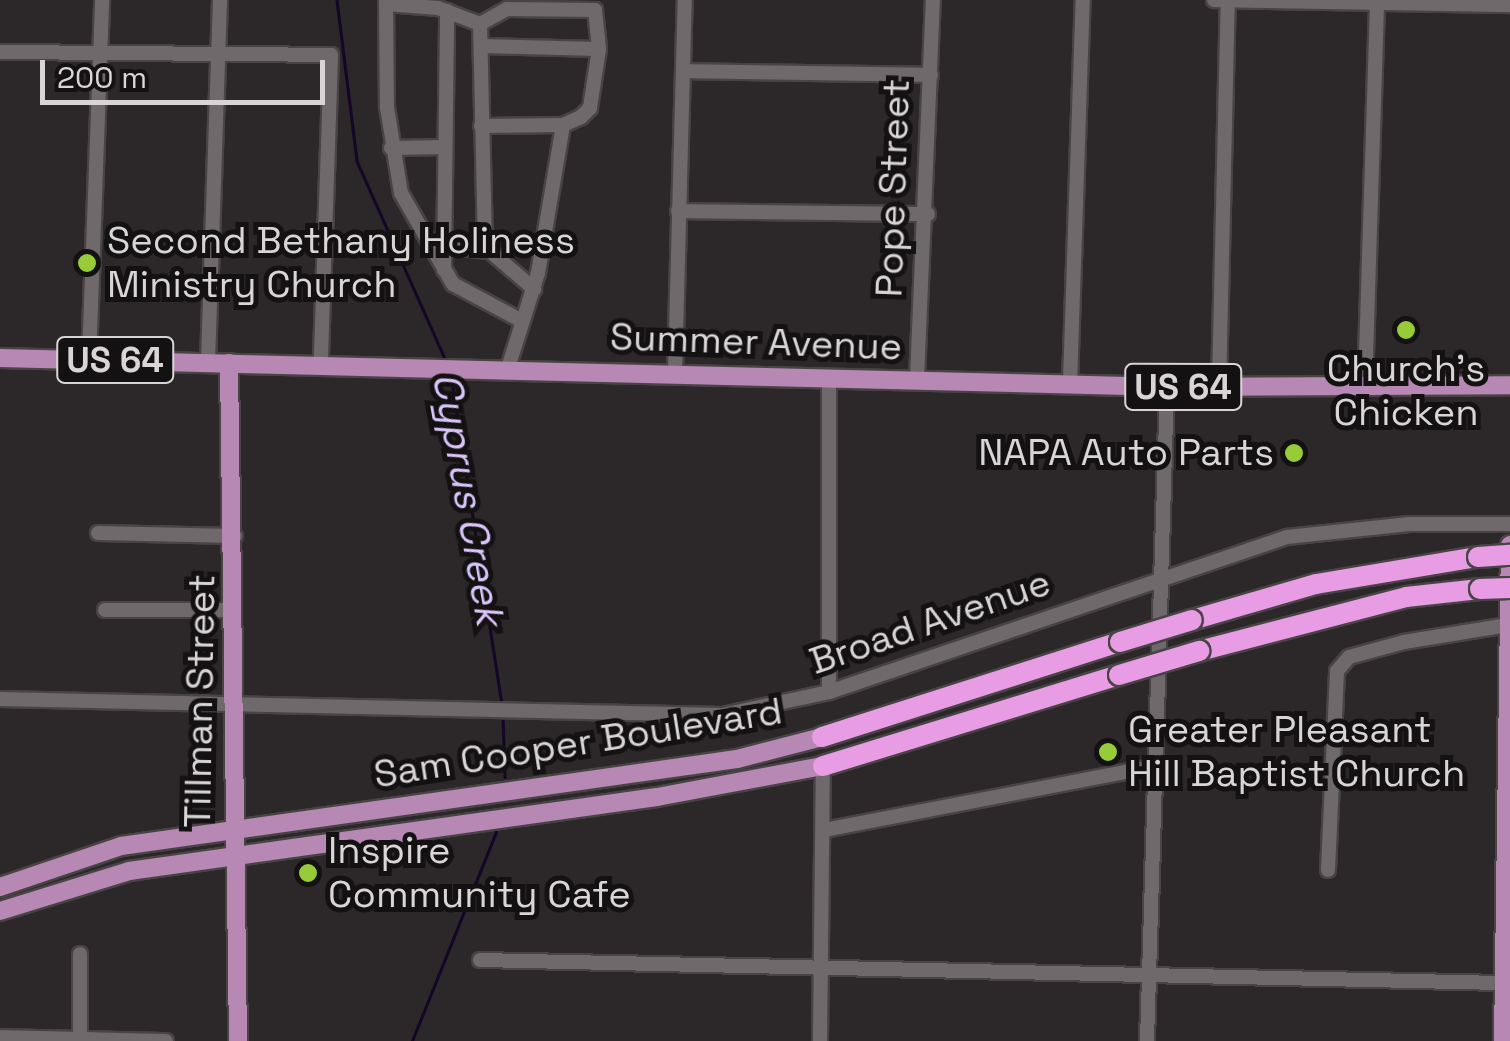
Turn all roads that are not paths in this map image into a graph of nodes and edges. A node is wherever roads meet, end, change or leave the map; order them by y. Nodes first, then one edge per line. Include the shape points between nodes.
1 (102, 0) edge
2 (220, 0) edge
3 (685, 0) edge
4 (932, 0) edge
5 (1083, 0) edge
6 (1214, 0) edge
7 (1228, 0) edge
8 (386, 2) edge
9 (1377, 2) edge
10 (1510, 4) edge
11 (447, 11) junction
12 (480, 24) junction
13 (481, 46) junction
14 (599, 49) junction
15 (0, 52) edge
16 (100, 54) junction
17 (218, 55) junction
18 (683, 71) junction
19 (930, 75) junction
20 (563, 125) junction
21 (481, 126) junction
22 (445, 147) junction
23 (391, 148) junction
24 (678, 211) junction
25 (928, 214) junction
26 (444, 246) junction
27 (488, 251) junction
28 (444, 271) junction
29 (534, 288) junction
30 (522, 321) junction
31 (0, 358) edge
32 (90, 359) junction
33 (208, 362) junction
34 (230, 362) junction
35 (321, 363) junction
36 (508, 368) junction
37 (675, 372) junction
38 (830, 377) junction
39 (916, 380) junction
40 (1070, 384) junction
41 (1510, 385) edge
42 (1167, 387) junction
43 (1219, 387) junction
44 (1366, 387) junction
45 (1510, 524) edge
46 (98, 534) dead end
47 (235, 536) junction
48 (1510, 544) edge
49 (1510, 556) edge
50 (1160, 578) junction
51 (1510, 588) edge
52 (104, 610) dead end
53 (234, 610) junction
54 (1508, 625) edge
55 (829, 692) junction
56 (0, 698) edge
57 (231, 708) junction
58 (822, 737) joint
59 (824, 766) junction
60 (1155, 766) junction
61 (824, 830) junction
62 (230, 832) junction
63 (232, 854) junction
64 (1328, 870) dead end
65 (0, 887) edge
66 (0, 911) edge
67 (80, 954) dead end
68 (480, 960) dead end
69 (821, 966) junction
70 (1148, 974) junction
71 (1504, 983) junction
72 (0, 1038) edge
73 (80, 1040) edge
74 (166, 1041) edge
75 (238, 1041) edge
76 (820, 1041) edge
77 (1147, 1041) edge
78 (1503, 1041) edge

1 - 16 street
2 - 17 street
3 - 18 street
4 - 19 street, Pope Street
5 - 40 street
6 - 7 street
7 - 9 street
7 - 43 street
8 - 11 street
8 - 23 street
9 - 10 street
9 - 44 street
11 - 12 street
11 - 22 street
12 - 13 street
12 - 14 street via 507,8 595,10
13 - 14 street
13 - 21 street
14 - 20 street via 590,108
15 - 16 street
16 - 17 street
16 - 32 street
17 - 33 street
17 - 35 street via 331,55
18 - 19 street
18 - 24 street
19 - 25 street, Pope Street
20 - 21 street
20 - 29 street
21 - 27 street
22 - 23 street
22 - 26 street
23 - 28 street via 401,193
24 - 25 street
24 - 37 street
25 - 39 street, Pope Street
26 - 27 street
26 - 28 street
27 - 29 street
28 - 30 street via 469,297
29 - 30 street
30 - 36 street
31 - 32 main road, Summer Avenue / US 64
32 - 33 main road, Summer Avenue / US 64
33 - 34 main road, Summer Avenue / US 64
34 - 35 main road, Summer Avenue / US 64
34 - 47 main road, Tillman Street
35 - 36 main road, Summer Avenue / US 64
36 - 37 main road, Summer Avenue / US 64
37 - 38 main road, Summer Avenue / US 64
38 - 39 main road, Summer Avenue / US 64
38 - 55 street
39 - 40 main road, Summer Avenue / US 64
40 - 42 main road, Summer Avenue / US 64
41 - 44 main road, Summer Avenue / US 64
42 - 43 main road, Summer Avenue / US 64
42 - 50 street
43 - 44 main road, Summer Avenue / US 64
45 - 50 street, Broad Avenue via 1410,524 1287,537
46 - 47 street
47 - 53 main road, Tillman Street
48 - 54 main road
49 - 58 highway, Sam Cooper Boulevard, bridge via 1316,584
50 - 55 street, Broad Avenue
50 - 60 street
51 - 59 highway, Sam Cooper Boulevard, bridge via 1388,602 1199,651
52 - 53 street
53 - 57 main road, Tillman Street
54 - 64 street via 1404,642 1349,657 1337,670
54 - 71 main road
55 - 57 street, Broad Avenue via 722,715
56 - 57 street, Broad Avenue
57 - 62 main road, Tillman Street
58 - 62 main road, Sam Cooper Boulevard via 724,761
59 - 61 street
59 - 63 main road, Sam Cooper Boulevard via 657,797
60 - 61 street
60 - 70 street
61 - 69 street
62 - 63 main road, Tillman Street
62 - 65 main road, Sam Cooper Boulevard via 121,846
63 - 66 main road, Sam Cooper Boulevard via 72,885
63 - 75 main road, Tillman Street
67 - 73 street
68 - 69 street
69 - 70 street
69 - 76 street
70 - 71 street
70 - 77 street
71 - 78 main road
72 - 73 street
73 - 74 street

